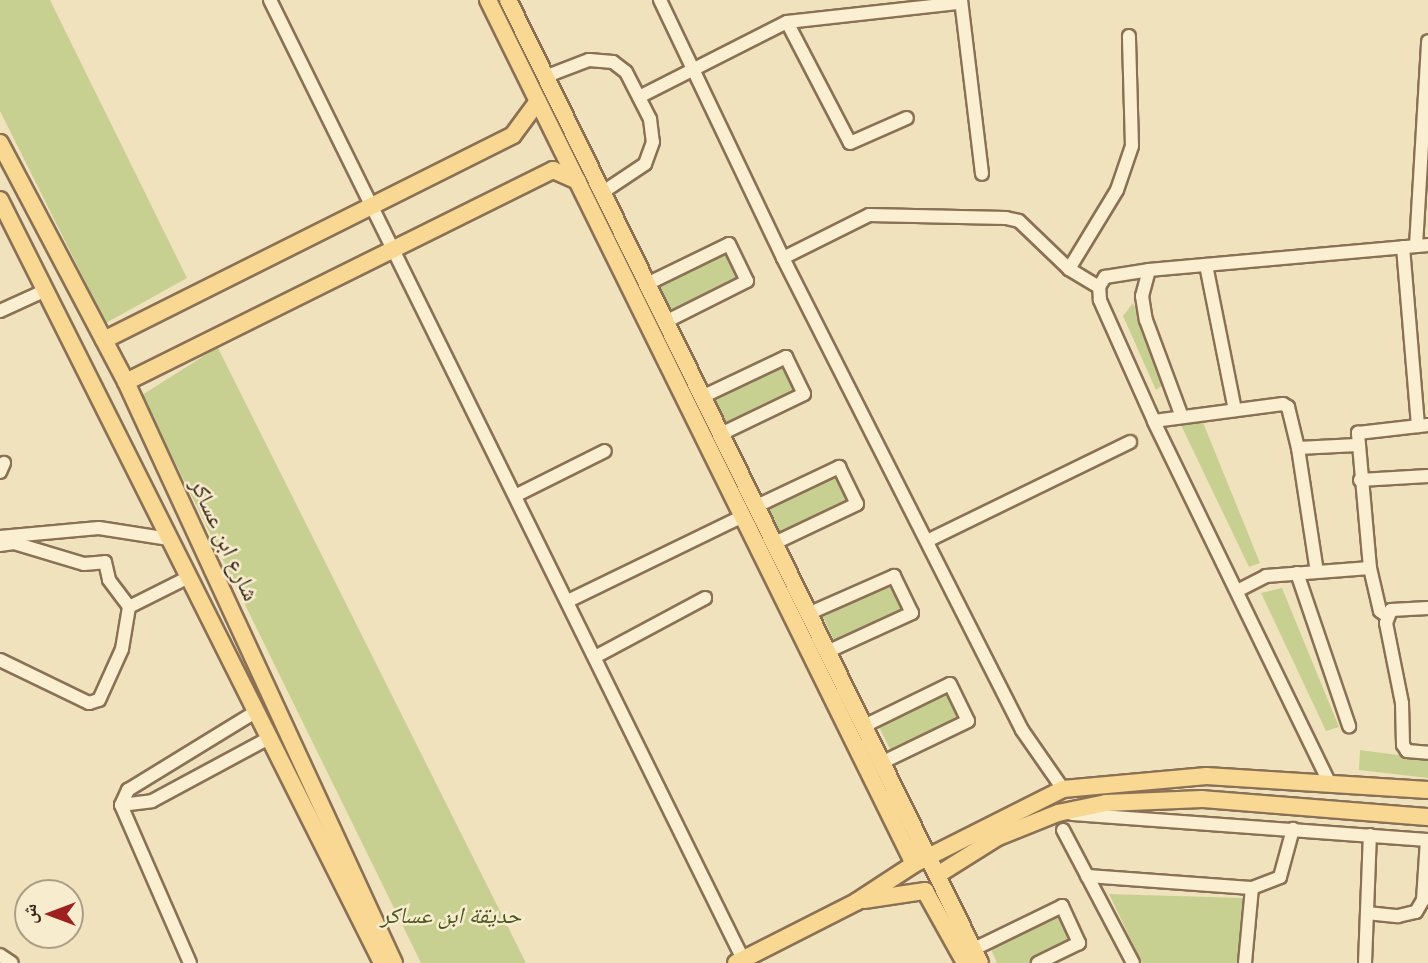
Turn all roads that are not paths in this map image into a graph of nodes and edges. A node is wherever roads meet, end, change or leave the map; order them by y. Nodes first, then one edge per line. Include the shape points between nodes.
1 (270, 0) edge
2 (488, 0) edge
3 (508, 0) edge
4 (660, 0) edge
5 (961, 2) edge
6 (787, 22) junction
7 (1129, 36) dead end
8 (1428, 41) edge
9 (694, 70) junction
10 (1427, 74) edge
11 (547, 76) junction
12 (639, 97) junction
13 (538, 101) junction
14 (907, 118) dead end
15 (0, 143) edge
16 (982, 174) dead end
17 (578, 181) junction
18 (603, 192) junction
19 (0, 200) edge
20 (373, 201) junction
21 (1416, 246) edge
22 (396, 248) junction
23 (783, 258) junction
24 (1206, 265) junction
25 (1069, 269) junction
26 (1149, 270) junction
27 (647, 284) junction
28 (1099, 287) junction
29 (46, 290) junction
30 (0, 311) edge
31 (667, 321) junction
32 (104, 340) junction
33 (126, 382) junction
34 (704, 396) junction
35 (1235, 410) junction
36 (1182, 417) junction
37 (1154, 421) junction
38 (1423, 425) edge
39 (723, 433) junction
40 (1130, 442) dead end
41 (1357, 445) junction
42 (1298, 448) junction
43 (605, 450) dead end
44 (1428, 476) edge
45 (1360, 480) junction
46 (517, 495) junction
47 (759, 505) junction
48 (743, 516) junction
49 (0, 537) edge
50 (169, 539) junction
51 (927, 541) junction
52 (775, 543) junction
53 (0, 545) edge
54 (1370, 568) junction
55 (1317, 572) junction
56 (1297, 573) junction
57 (188, 577) junction
58 (1237, 590) junction
59 (705, 598) dead end
60 (568, 601) junction
61 (129, 607) junction
62 (1428, 608) edge
63 (810, 613) junction
64 (1387, 615) junction
65 (830, 652) junction
66 (596, 657) junction
67 (0, 660) edge
68 (257, 711) junction
69 (866, 725) junction
70 (1349, 726) dead end
71 (271, 737) junction
72 (1428, 753) edge
73 (883, 762) junction
74 (1329, 782) junction
75 (1063, 789) junction
76 (1428, 790) edge
77 (121, 805) junction
78 (1058, 813) junction
79 (1428, 817) edge
80 (1063, 830) dead end
81 (1293, 830) junction
82 (1370, 835) junction
83 (1428, 840) edge
84 (930, 857) junction
85 (914, 864) junction
86 (939, 874) junction
87 (1087, 876) junction
88 (1252, 888) junction
89 (856, 902) junction
90 (1367, 913) junction
91 (0, 956) edge
92 (977, 956) edge
93 (740, 961) edge
94 (12, 963) edge
95 (190, 963) edge
96 (382, 963) edge
97 (394, 963) edge
98 (965, 963) edge
99 (1038, 963) edge
100 (1133, 963) edge
101 (1245, 963) edge
102 (1365, 963) edge

1 - 20 street
2 - 13 main road
3 - 11 main road
4 - 9 street
5 - 6 street
5 - 16 street
6 - 9 street
6 - 14 street via 850,143
7 - 25 street via 1132,146 1117,190
8 - 10 street
9 - 12 street
9 - 23 street
10 - 21 street
11 - 12 street via 589,60 605,59 626,72
11 - 18 main road
12 - 18 street via 653,130 650,153 636,172
13 - 17 main road
13 - 20 main road via 513,135
15 - 32 main road, شارع ابن عساكر
17 - 22 main road via 553,170
17 - 48 main road
18 - 27 main road
19 - 29 main road, شارع ابن عساكر
20 - 22 street
20 - 32 main road
21 - 24 street
21 - 38 street
22 - 33 main road
22 - 46 street
23 - 25 street via 869,215 1006,218 1019,221
23 - 51 street
24 - 26 street
24 - 35 street
25 - 28 street
26 - 28 street via 1105,277
26 - 36 street via 1142,296 1146,320
27 - 31 main road
27 - 31 street via 729,244 747,281
28 - 37 street via 1100,300
29 - 30 street
29 - 50 main road, شارع ابن عساكر
31 - 34 main road
32 - 33 main road, شارع ابن عساكر
33 - 97 main road, شارع ابن عساكر
34 - 39 main road
34 - 39 street via 786,357 804,394
35 - 36 street
35 - 42 street via 1287,405
36 - 37 street
37 - 58 street
38 - 41 street via 1365,430 1358,433
39 - 47 main road
40 - 51 street
41 - 42 street
41 - 45 street
42 - 55 street
43 - 46 street
44 - 45 street
45 - 54 street
46 - 60 street
47 - 52 main road
47 - 52 street via 839,467 857,504
48 - 60 street
48 - 85 main road
49 - 50 street via 99,528
50 - 57 main road, شارع ابن عساكر
51 - 75 street via 1022,730
52 - 63 main road
53 - 61 street via 14,543 84,564 105,562 109,580
54 - 55 street
54 - 64 street via 1380,611
55 - 56 street
56 - 58 street via 1266,576
56 - 70 street
57 - 61 street
57 - 68 main road, شارع ابن عساكر
58 - 74 street
59 - 66 street
60 - 66 street
61 - 67 street via 122,649 99,700 89,702
62 - 64 street via 1391,610
63 - 65 main road
63 - 65 street via 894,576 912,613
64 - 72 street via 1403,745 1407,751
65 - 69 main road
66 - 93 street
68 - 71 main road, شارع ابن عساكر
68 - 77 street via 128,790
69 - 73 main road
69 - 73 street via 950,684 968,721
71 - 77 street via 152,802
71 - 96 main road, شارع ابن عساكر
73 - 84 main road
74 - 75 main road via 1206,776
74 - 76 main road
75 - 84 main road
77 - 95 street
78 - 79 main road via 1106,803 1202,799
78 - 81 street
78 - 86 main road via 998,837
80 - 87 street
81 - 82 street
81 - 88 street via 1280,877
82 - 83 street
82 - 90 street
83 - 90 street via 1423,900 1416,912 1398,916
84 - 85 main road
84 - 86 main road
85 - 89 main road
86 - 92 main road
87 - 88 street
87 - 100 street
88 - 101 street
89 - 93 main road
89 - 98 main road via 925,891
90 - 102 street
91 - 94 street
92 - 99 street via 1062,906 1079,943

